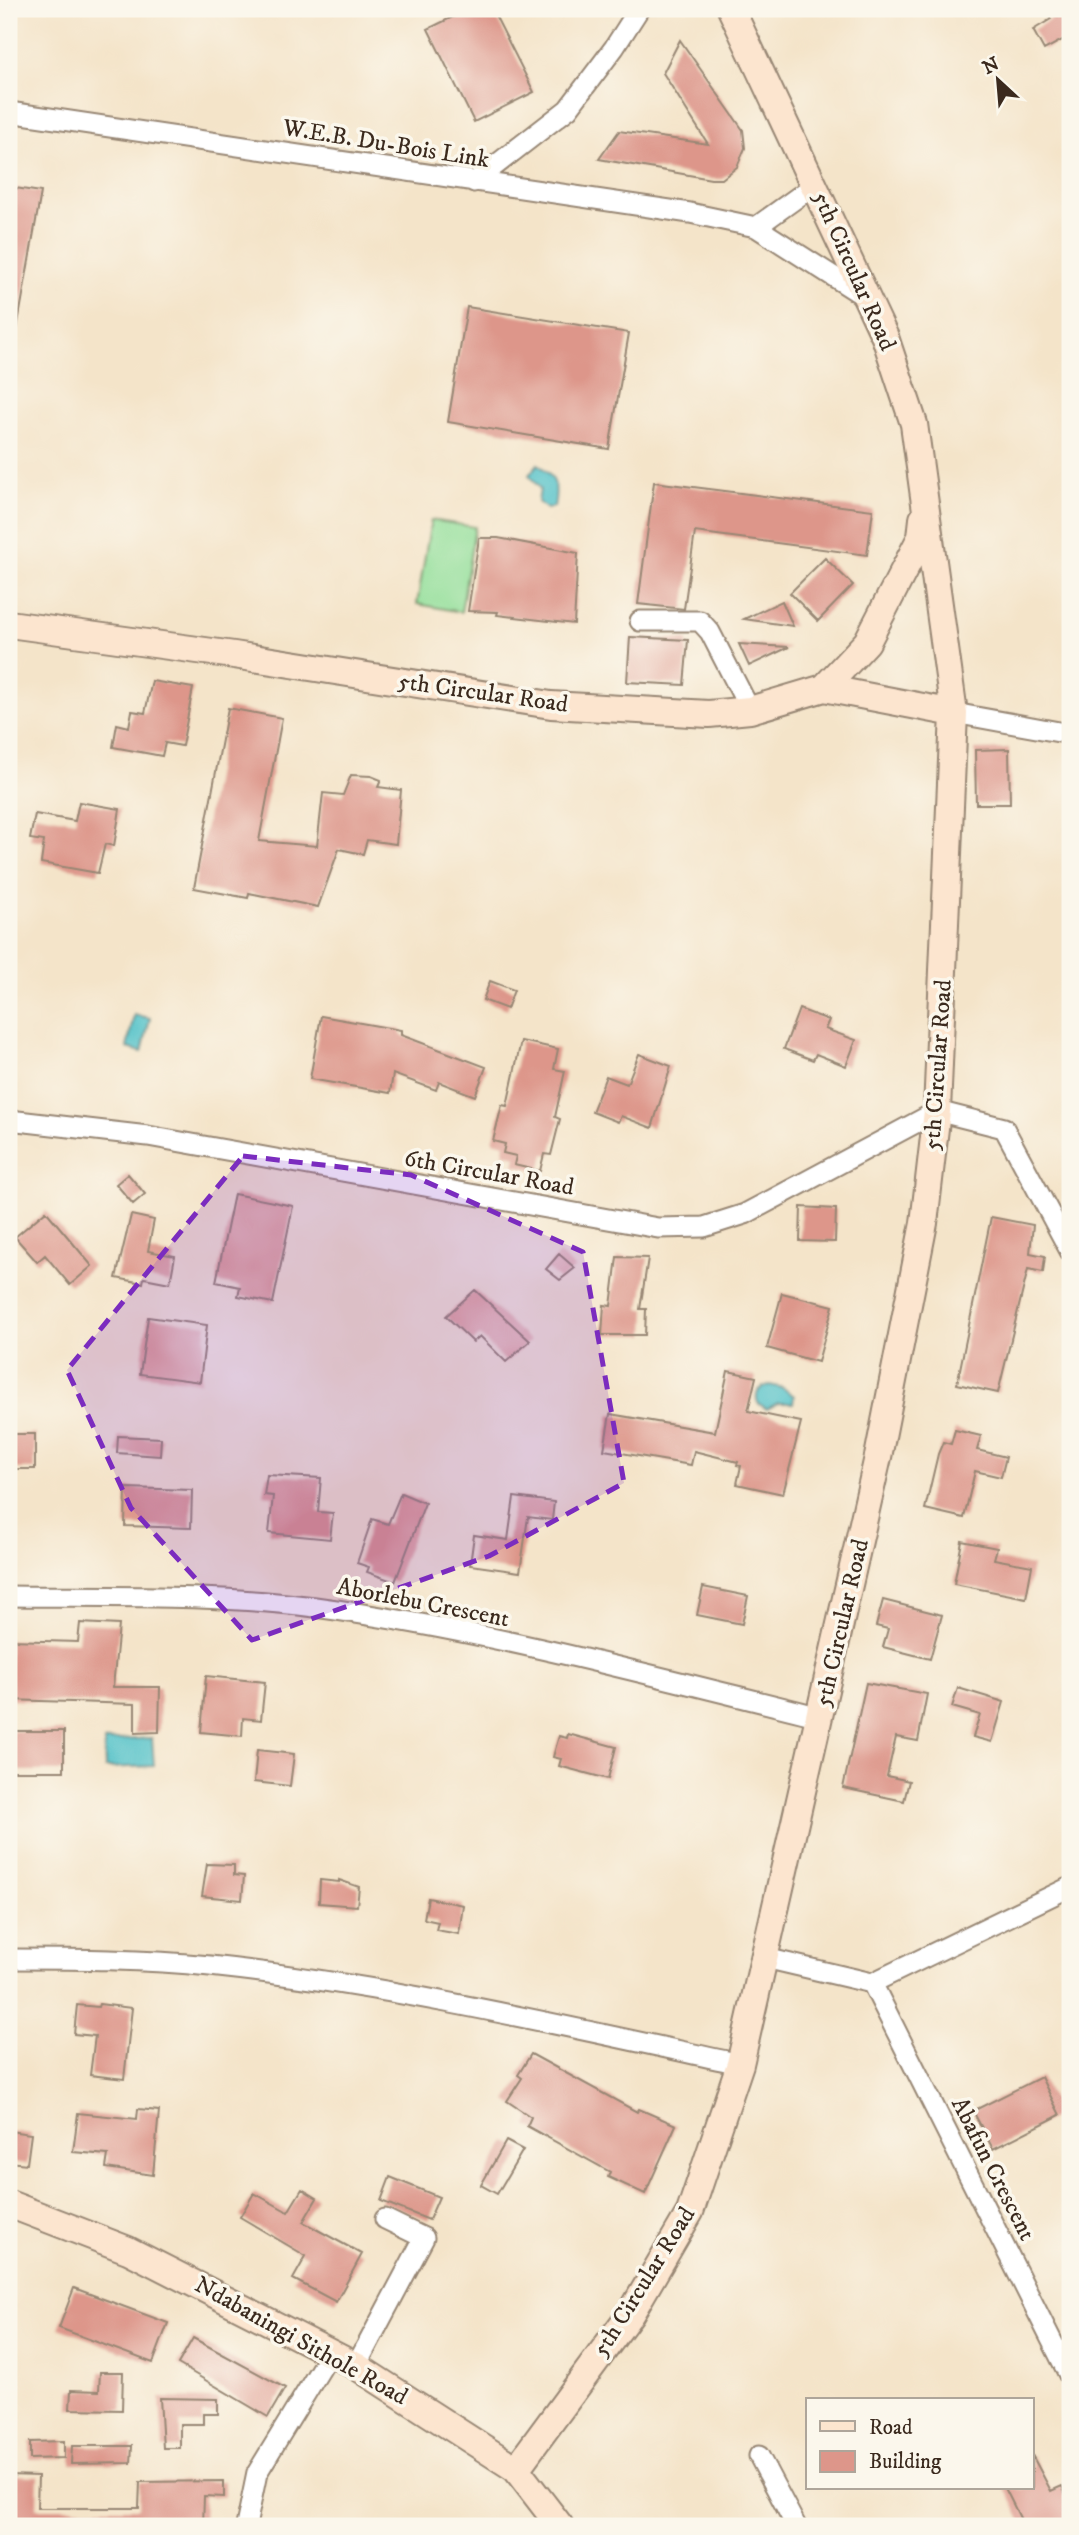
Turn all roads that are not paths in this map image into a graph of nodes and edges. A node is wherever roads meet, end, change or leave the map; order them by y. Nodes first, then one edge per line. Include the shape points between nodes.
1 (731, 9) edge
2 (639, 12) edge
3 (9, 112) edge
4 (474, 182) junction
5 (816, 184) junction
6 (756, 226) junction
7 (867, 298) junction
8 (926, 493) junction
9 (640, 621) dead end
10 (9, 624) edge
11 (824, 688) junction
12 (750, 710) junction
13 (954, 713) junction
14 (1070, 734) edge
15 (937, 1112) junction
16 (9, 1120) edge
17 (1070, 1251) edge
18 (9, 1596) edge
19 (821, 1717) junction
20 (1070, 1887) edge
21 (765, 1958) junction
22 (9, 1959) edge
23 (872, 1983) junction
24 (740, 2064) junction
25 (9, 2204) edge
26 (385, 2219) dead end
27 (331, 2352) junction
28 (356, 2366) junction
29 (1070, 2377) edge
30 (759, 2456) dead end
31 (516, 2469) junction
32 (246, 2526) edge
33 (560, 2526) edge
34 (796, 2526) edge

1 - 5 street, 5th Circular Road
2 - 4 street via 568,109
3 - 4 street, W.E.B. Du-Bois Link
4 - 6 street, W.E.B. Du-Bois Link
5 - 6 street
5 - 7 street, 5th Circular Road
6 - 7 street, W.E.B. Du-Bois Link
7 - 8 street, 5th Circular Road via 907,401
8 - 11 street via 921,537 908,566 867,642
8 - 13 street, 5th Circular Road
9 - 12 street via 700,621
10 - 12 street, 5th Circular Road via 234,654 551,705 709,714
11 - 12 street, 5th Circular Road
11 - 13 street, 5th Circular Road
13 - 14 street
13 - 15 street, 5th Circular Road
15 - 16 street, 6th Circular Road via 745,1214 704,1227 659,1228 148,1136
15 - 17 street via 1004,1128
15 - 19 street, 5th Circular Road via 911,1301
18 - 19 street, Aborlebu Crescent via 150,1597 315,1607 586,1660
19 - 21 street, 5th Circular Road
20 - 23 street
21 - 23 street
21 - 24 street, 5th Circular Road
22 - 24 street via 154,1962 303,1977
23 - 29 street, Abafun Crescent
24 - 31 street, 5th Circular Road via 690,2212 631,2312
25 - 27 street, Ndabaningi Sithole Road via 128,2250
26 - 28 street via 424,2238
27 - 28 street, Ndabaningi Sithole Road
27 - 32 street via 257,2473
28 - 31 street, Ndabaningi Sithole Road
30 - 34 street
31 - 33 street, Ndabaningi Sithole Road

